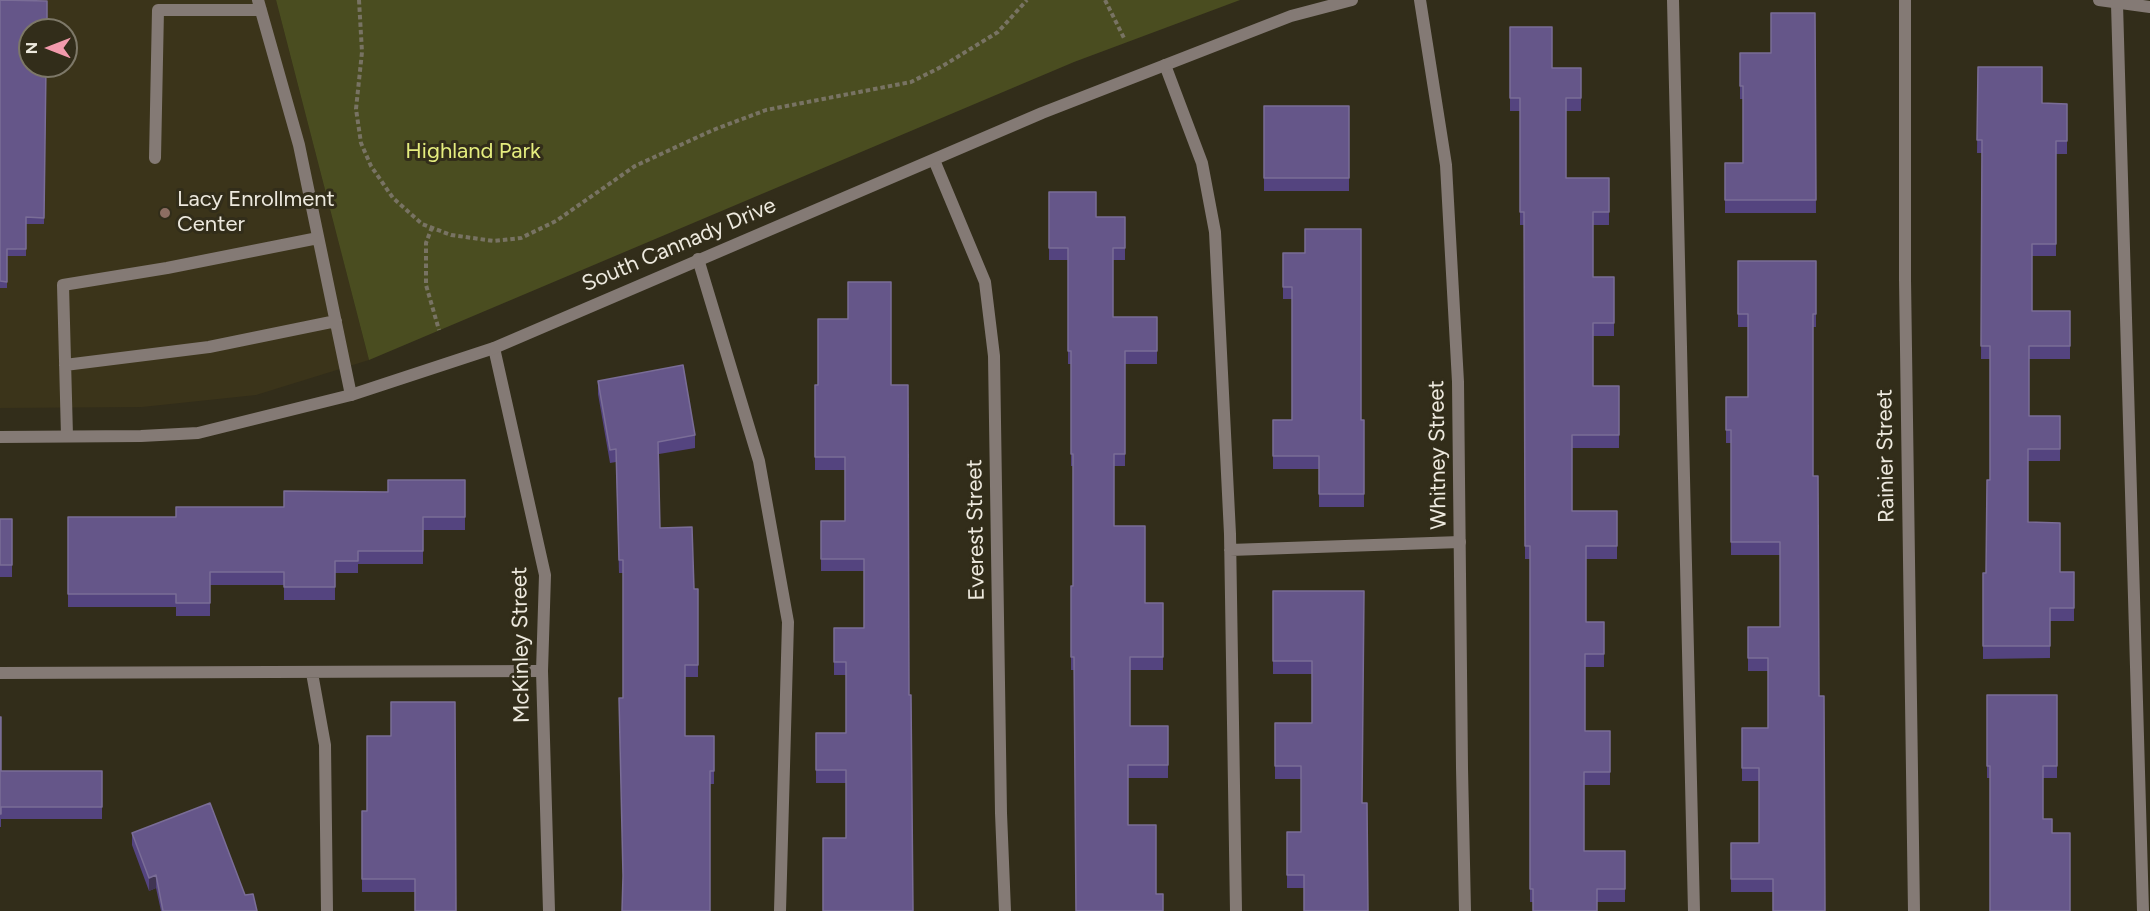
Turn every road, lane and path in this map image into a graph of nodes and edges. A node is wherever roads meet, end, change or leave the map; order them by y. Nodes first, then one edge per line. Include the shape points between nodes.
1 (359, 0) edge
2 (1027, 0) edge
3 (1106, 0) edge
4 (1352, 0) edge
5 (1420, 0) edge
6 (1672, 0) edge
7 (1905, 0) edge
8 (2099, 0) edge
9 (2116, 4) junction
10 (259, 5) edge
11 (2150, 7) edge
12 (1125, 40) dead end
13 (1165, 65) junction
14 (155, 158) dead end
15 (934, 160) junction
16 (432, 227) junction
17 (318, 238) junction
18 (698, 260) junction
19 (336, 321) junction
20 (438, 330) dead end
21 (494, 348) junction
22 (65, 364) junction
23 (351, 395) junction
24 (67, 436) junction
25 (0, 437) edge
26 (1460, 542) junction
27 (1230, 550) junction
28 (542, 671) junction
29 (0, 673) edge
30 (312, 673) junction
31 (327, 911) edge
32 (549, 911) edge
33 (780, 911) edge
34 (1005, 911) edge
35 (1236, 911) edge
36 (1465, 911) edge
37 (1694, 911) edge
38 (1914, 911) edge
39 (2143, 911) edge

1 - 16 path via 362,52 356,109 361,142 371,166 393,198 422,224
2 - 16 path via 998,32 911,82 766,110 712,130 635,166 556,221 521,238 494,241 451,235
3 - 12 path
4 - 13 street, South Cannady Drive via 1291,16
5 - 26 street, Whitney Street via 1446,165 1458,382
6 - 37 street
7 - 38 street, Rainier Street
8 - 9 street
9 - 11 street
9 - 39 street
10 - 14 street via 158,10
10 - 17 street via 299,145
13 - 15 street, South Cannady Drive
13 - 27 street via 1202,163 1215,232
15 - 18 street, South Cannady Drive
15 - 34 street, Everest Street via 986,282 994,356 1000,813
16 - 20 path via 426,243 426,285
17 - 19 street
17 - 22 street via 63,285
18 - 21 street, South Cannady Drive
18 - 33 street via 759,461 788,622
19 - 22 street via 208,347
19 - 23 street
21 - 23 street, South Cannady Drive
21 - 28 street, McKinley Street via 545,575
22 - 24 street
23 - 24 street, South Cannady Drive via 198,433
24 - 25 street, South Cannady Drive
26 - 27 street
26 - 36 street, Whitney Street
27 - 35 street
28 - 30 street
28 - 32 street, McKinley Street
29 - 30 street
30 - 31 street via 325,745

